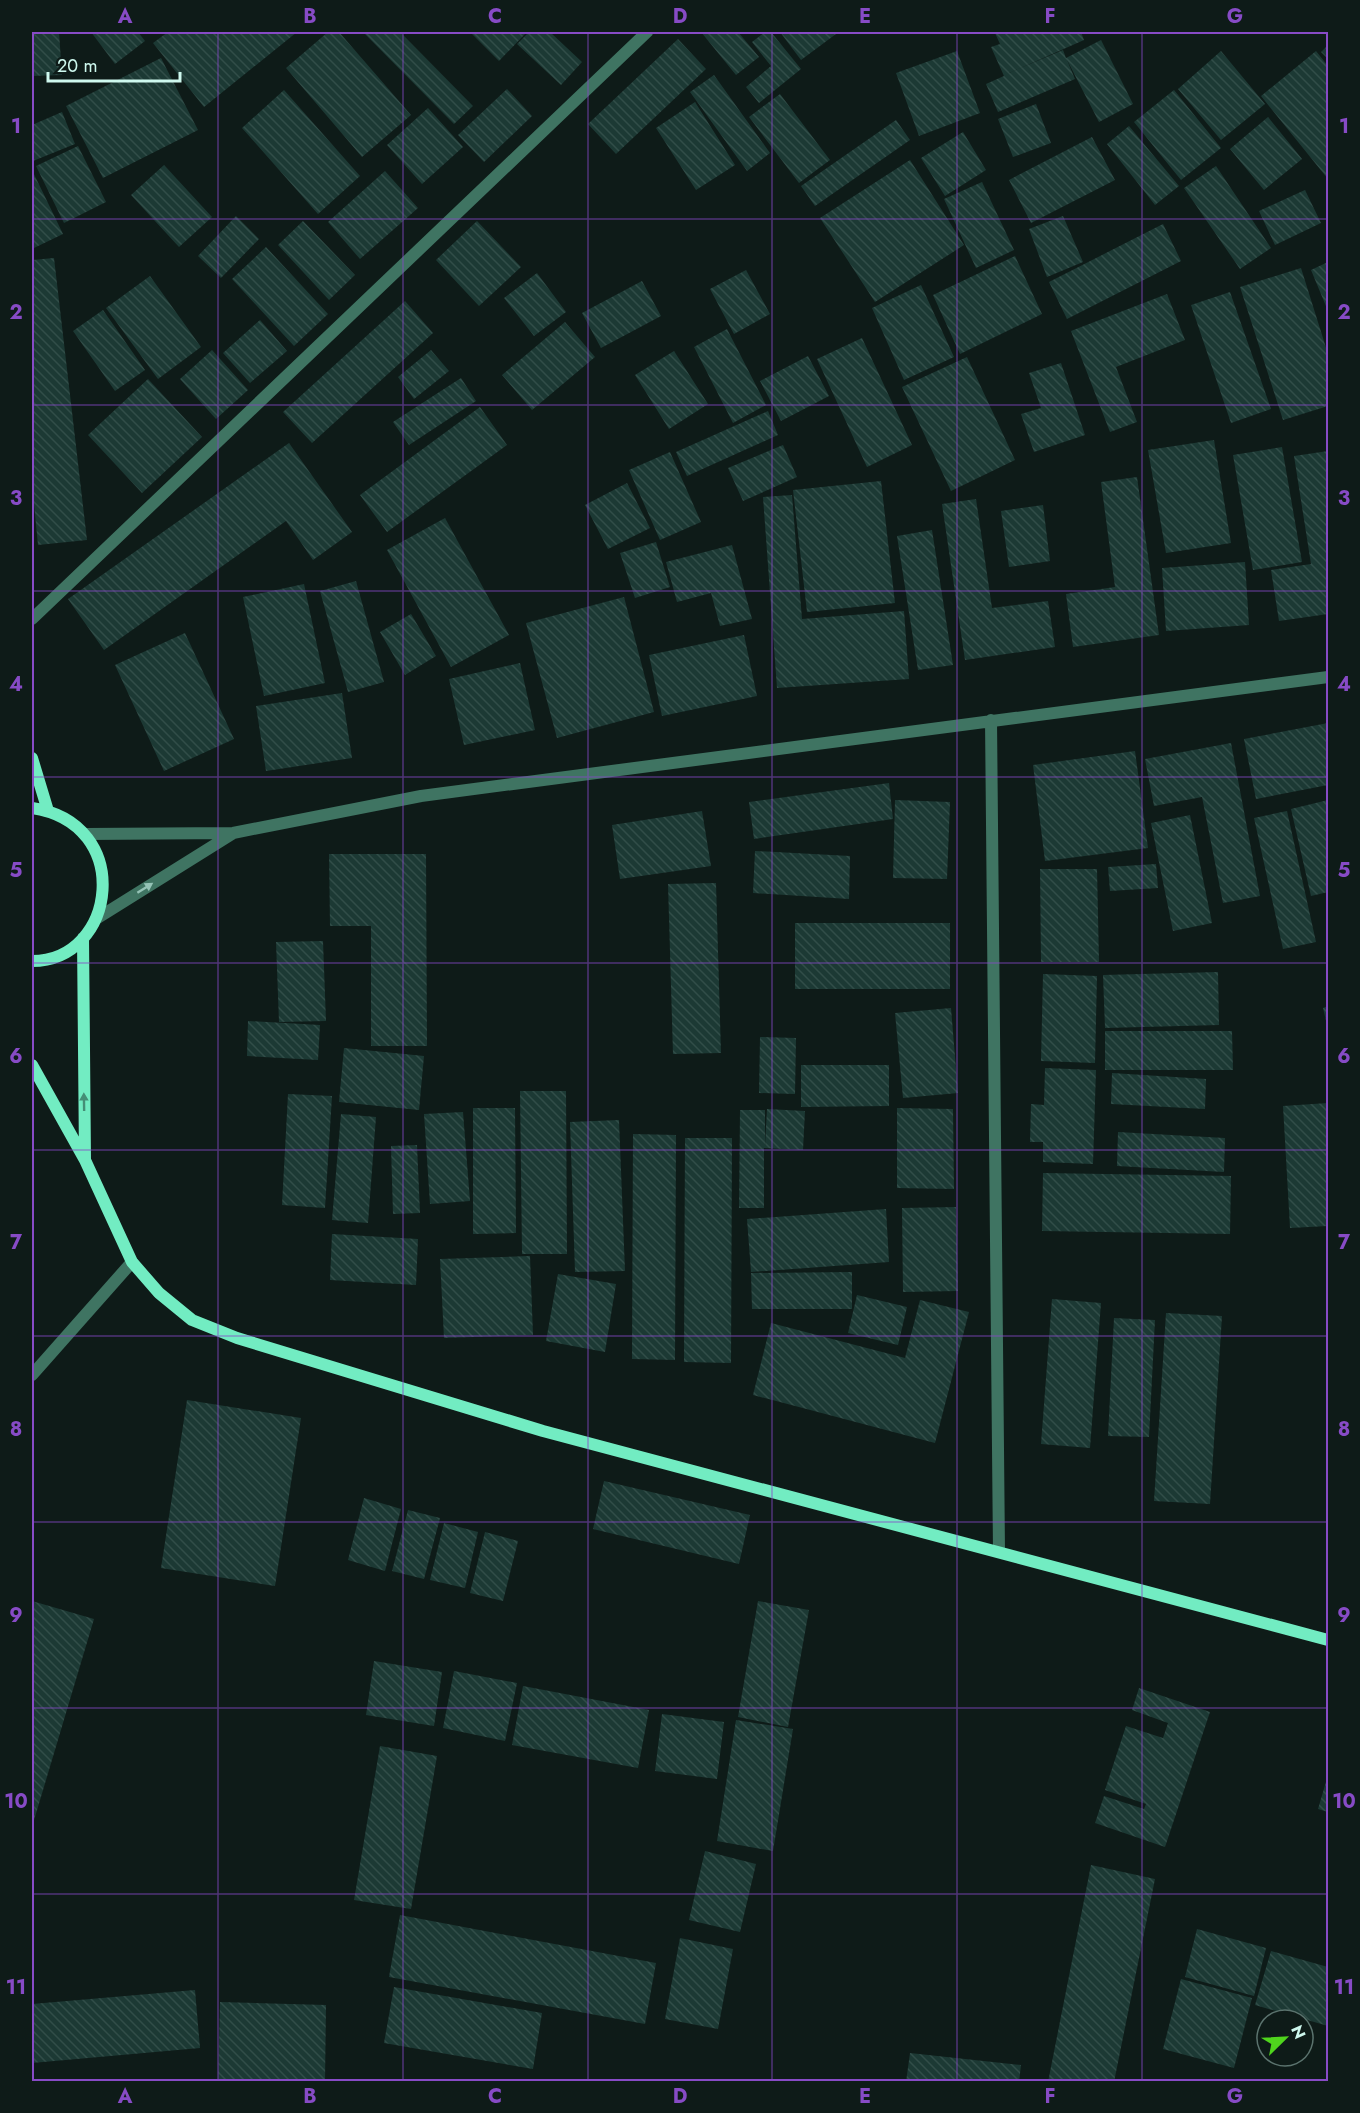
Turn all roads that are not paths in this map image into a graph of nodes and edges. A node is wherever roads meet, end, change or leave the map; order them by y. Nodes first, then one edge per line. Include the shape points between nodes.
1 (647, 32) edge
2 (32, 619) edge
3 (1329, 677) edge
4 (991, 720) junction
5 (32, 758) edge
6 (32, 808) edge
7 (48, 811) junction
8 (233, 833) junction
9 (85, 834) junction
10 (96, 919) junction
11 (83, 938) junction
12 (32, 961) edge
13 (32, 1065) edge
14 (85, 1160) junction
15 (132, 1262) junction
16 (32, 1375) edge
17 (999, 1552) junction
18 (1329, 1640) edge

1 - 2 street
3 - 4 street
4 - 8 street via 421,796
4 - 17 street
5 - 7 street
6 - 7 street
7 - 9 street via 69,820
8 - 9 street
10 -> 8 street
9 - 10 street via 97,853 103,874 103,897
10 - 11 street
11 - 12 street via 63,953
14 -> 11 street
13 - 14 street
14 - 15 street
15 - 16 street
15 - 17 street via 159,1293 192,1320 237,1338 543,1431
17 - 18 street

